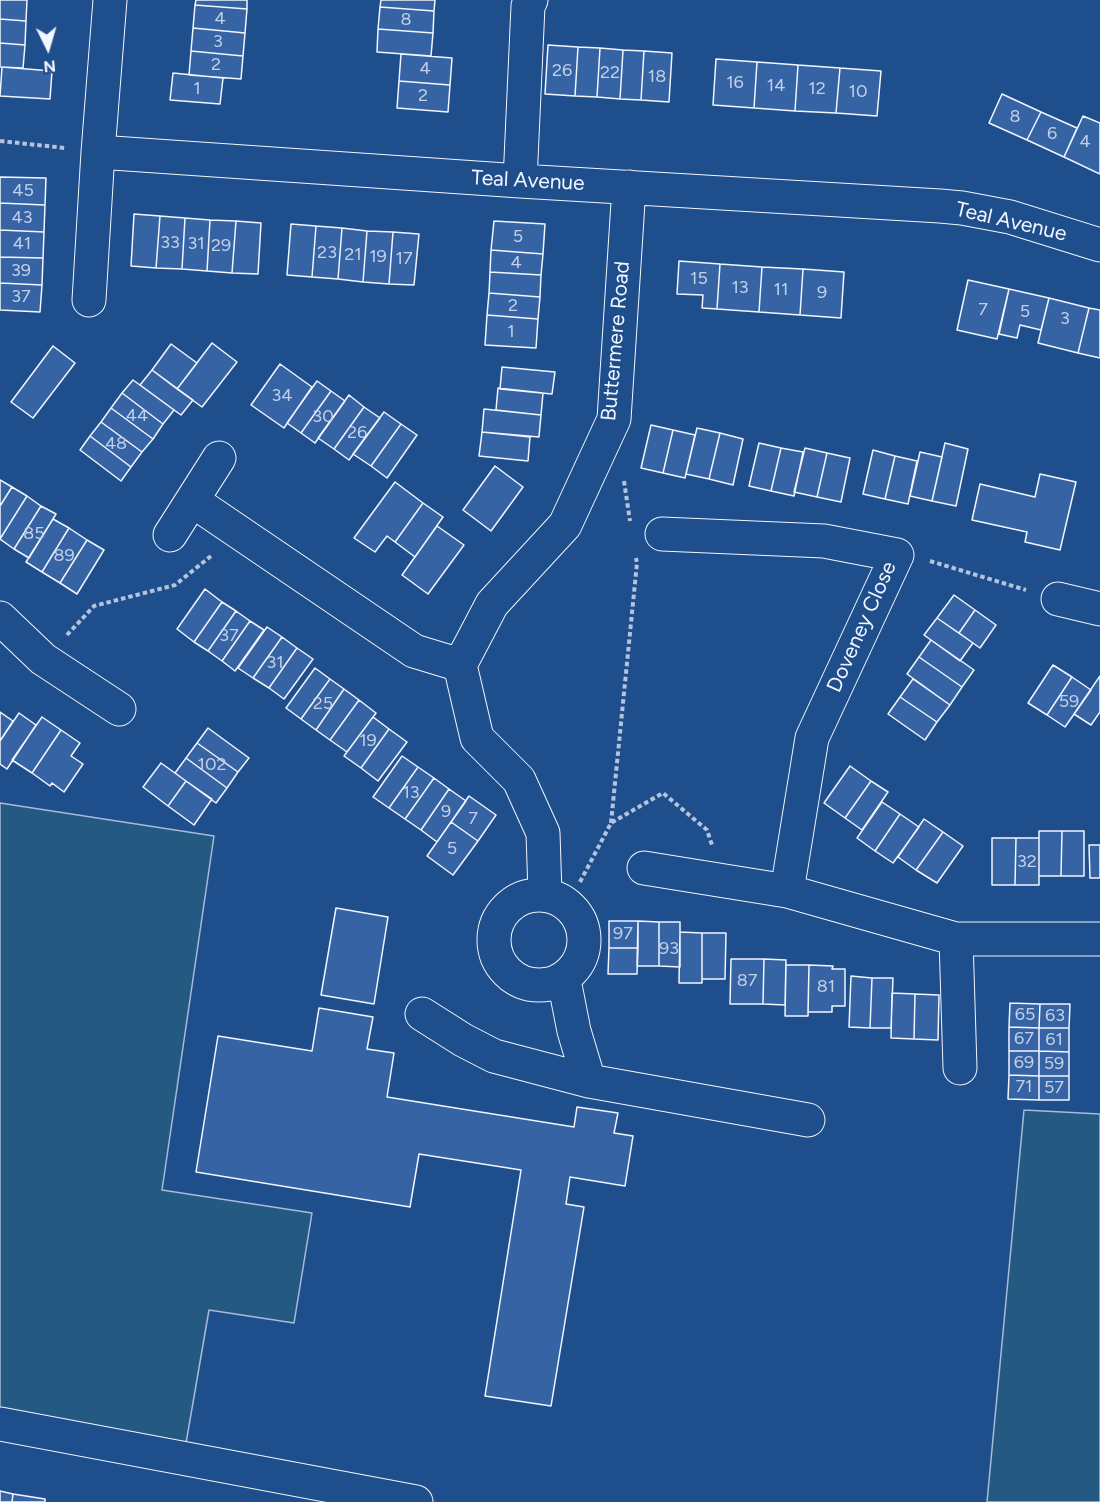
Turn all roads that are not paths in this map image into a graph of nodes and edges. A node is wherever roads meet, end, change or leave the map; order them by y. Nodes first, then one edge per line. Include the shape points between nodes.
1 (110, 0) edge
2 (531, 0) edge
3 (98, 152) junction
4 (520, 181) junction
5 (629, 187) junction
6 (1100, 245) edge
7 (89, 300) dead end
8 (219, 458) dead end
9 (193, 501) junction
10 (647, 532) road end
11 (170, 535) dead end
12 (1058, 599) road end
13 (1100, 609) edge
14 (0, 618) edge
15 (460, 665) junction
16 (119, 709) dead end
17 (644, 868) dead end
18 (787, 891) junction
19 (545, 894) junction
20 (956, 939) junction
21 (1100, 939) edge
22 (564, 980) junction
23 (422, 1014) dead end
24 (960, 1068) dead end
25 (589, 1081) junction
26 (808, 1120) dead end
27 (0, 1424) edge
28 (416, 1502) edge

1 - 3 street
2 - 4 street
3 - 4 street, Teal Avenue
3 - 7 street
4 - 5 street, Teal Avenue
5 - 6 street, Teal Avenue via 962,208 1010,217
5 - 15 street, Buttermere Road via 614,419 565,525 492,604
8 - 9 street
9 - 11 street
9 - 15 street via 414,651
10 - 18 street, Doveney Close via 824,541 897,555 812,738
12 - 13 street
14 - 16 street via 43,659
15 - 19 street via 477,738 519,780 543,833
17 - 18 street
18 - 20 street
19 - 22 street via 568,903 584,928 583,957
19 - 22 street via 516,900 496,921 493,951 508,975 536,987
20 - 21 street
20 - 24 street
22 - 25 street via 573,1031
23 - 25 street via 494,1056
25 - 26 street
27 - 28 street

